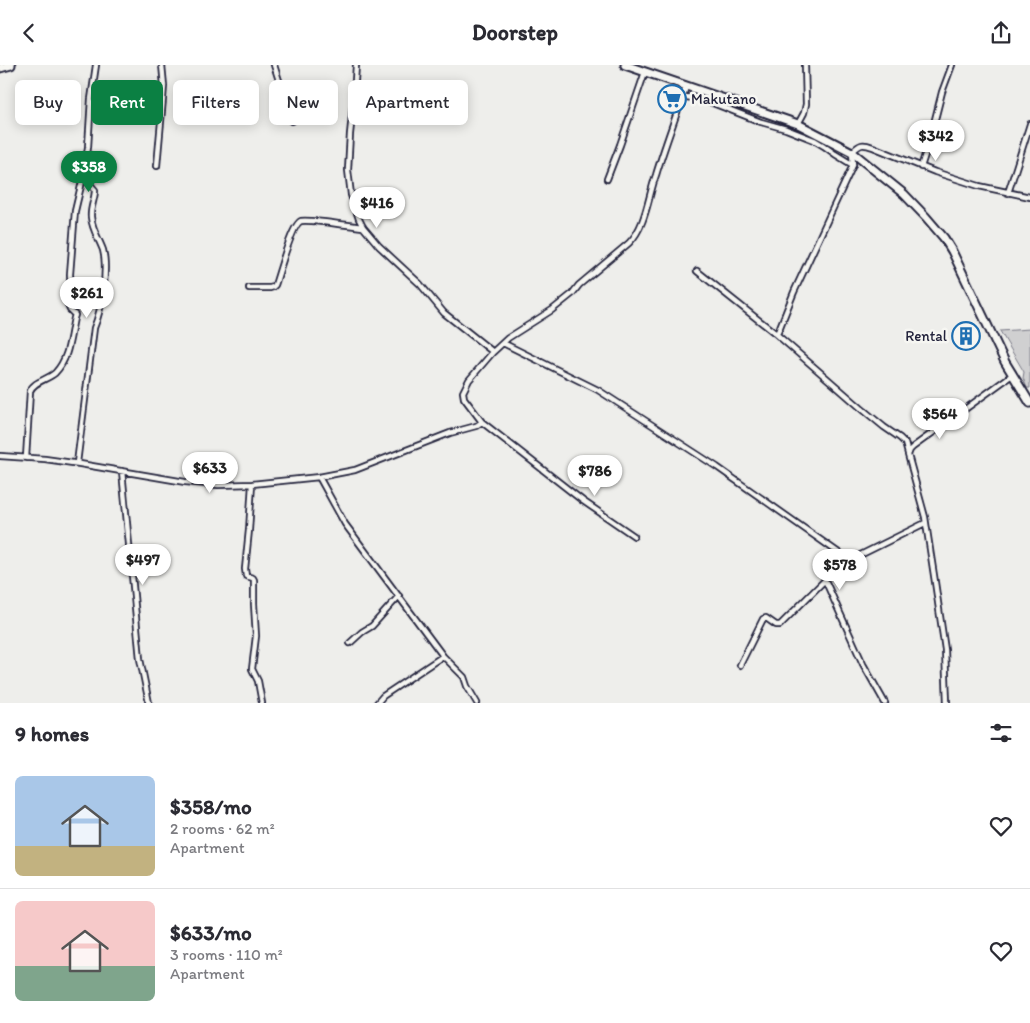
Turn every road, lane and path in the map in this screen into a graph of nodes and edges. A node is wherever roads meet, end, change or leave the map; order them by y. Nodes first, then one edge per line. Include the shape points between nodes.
1 (11, 65) edge
2 (96, 65) edge
3 (162, 65) edge
4 (274, 65) edge
5 (356, 65) edge
6 (625, 65) edge
7 (805, 65) edge
8 (952, 65) edge
9 (0, 68) edge
10 (643, 69) edge
11 (279, 80) edge
12 (686, 87) junction
13 (682, 97) junction
14 (731, 102) junction
15 (728, 110) junction
16 (798, 124) junction
17 (1030, 124) edge
18 (852, 152) junction
19 (157, 165) dead end
20 (853, 165) junction
21 (921, 167) junction
22 (83, 176) junction
23 (607, 179) dead end
24 (1008, 193) junction
25 (1030, 197) edge
26 (363, 227) junction
27 (697, 271) dead end
28 (248, 289) dead end
29 (774, 333) junction
30 (502, 343) junction
31 (492, 352) junction
32 (1012, 375) junction
33 (1030, 403) edge
34 (482, 422) junction
35 (908, 455) junction
36 (0, 456) edge
37 (26, 458) junction
38 (77, 463) junction
39 (122, 471) junction
40 (319, 477) junction
41 (252, 484) junction
42 (925, 523) junction
43 (634, 536) dead end
44 (849, 560) junction
45 (824, 580) junction
46 (399, 596) junction
47 (350, 643) dead end
48 (443, 656) junction
49 (740, 665) dead end
50 (149, 703) edge
51 (262, 703) edge
52 (377, 703) edge
53 (477, 703) edge
54 (885, 703) edge
55 (947, 703) edge

1 - 9 main road
2 - 22 street
3 - 19 street via 164,86
4 - 11 street
5 - 26 street via 348,170 351,195
6 - 10 main road
7 - 16 street via 806,105
8 - 21 street
10 - 12 main road
10 - 23 street
12 - 13 street
12 - 14 main road
13 - 15 street via 700,98
13 - 30 street via 634,238 564,301
14 - 15 street
14 - 16 main road
15 - 20 street via 814,140
16 - 18 main road
17 - 24 street
18 - 20 street
18 - 21 street via 864,144
18 - 32 main road via 904,194 944,238
20 - 29 street via 778,332
21 - 24 street
22 - 37 street via 75,211 68,305 75,315 68,350 54,373 32,386 30,391
22 - 38 street via 95,190 91,216 105,258 103,292 94,328
24 - 25 street
26 - 28 street via 301,221 292,233 275,285
26 - 31 street via 444,313
27 - 29 street
29 - 35 street via 900,438
30 - 31 street
30 - 44 street via 598,390 717,467
31 - 34 street via 469,380 464,392 464,398
32 - 33 main road
32 - 35 street via 913,447
34 - 40 street via 364,467
34 - 43 street via 582,501
35 - 42 street
36 - 37 street
37 - 38 street
38 - 39 street
39 - 41 street via 185,482
39 - 50 street via 140,659
40 - 41 street
40 - 46 street via 345,524
41 - 51 street via 244,569 246,576 254,580 256,636 252,669
42 - 44 street
42 - 55 street via 945,651
44 - 45 street via 828,571
45 - 49 street via 780,625 763,619
45 - 54 street
46 - 47 street via 372,626
46 - 48 street
48 - 52 street via 383,695
48 - 53 street via 464,677

